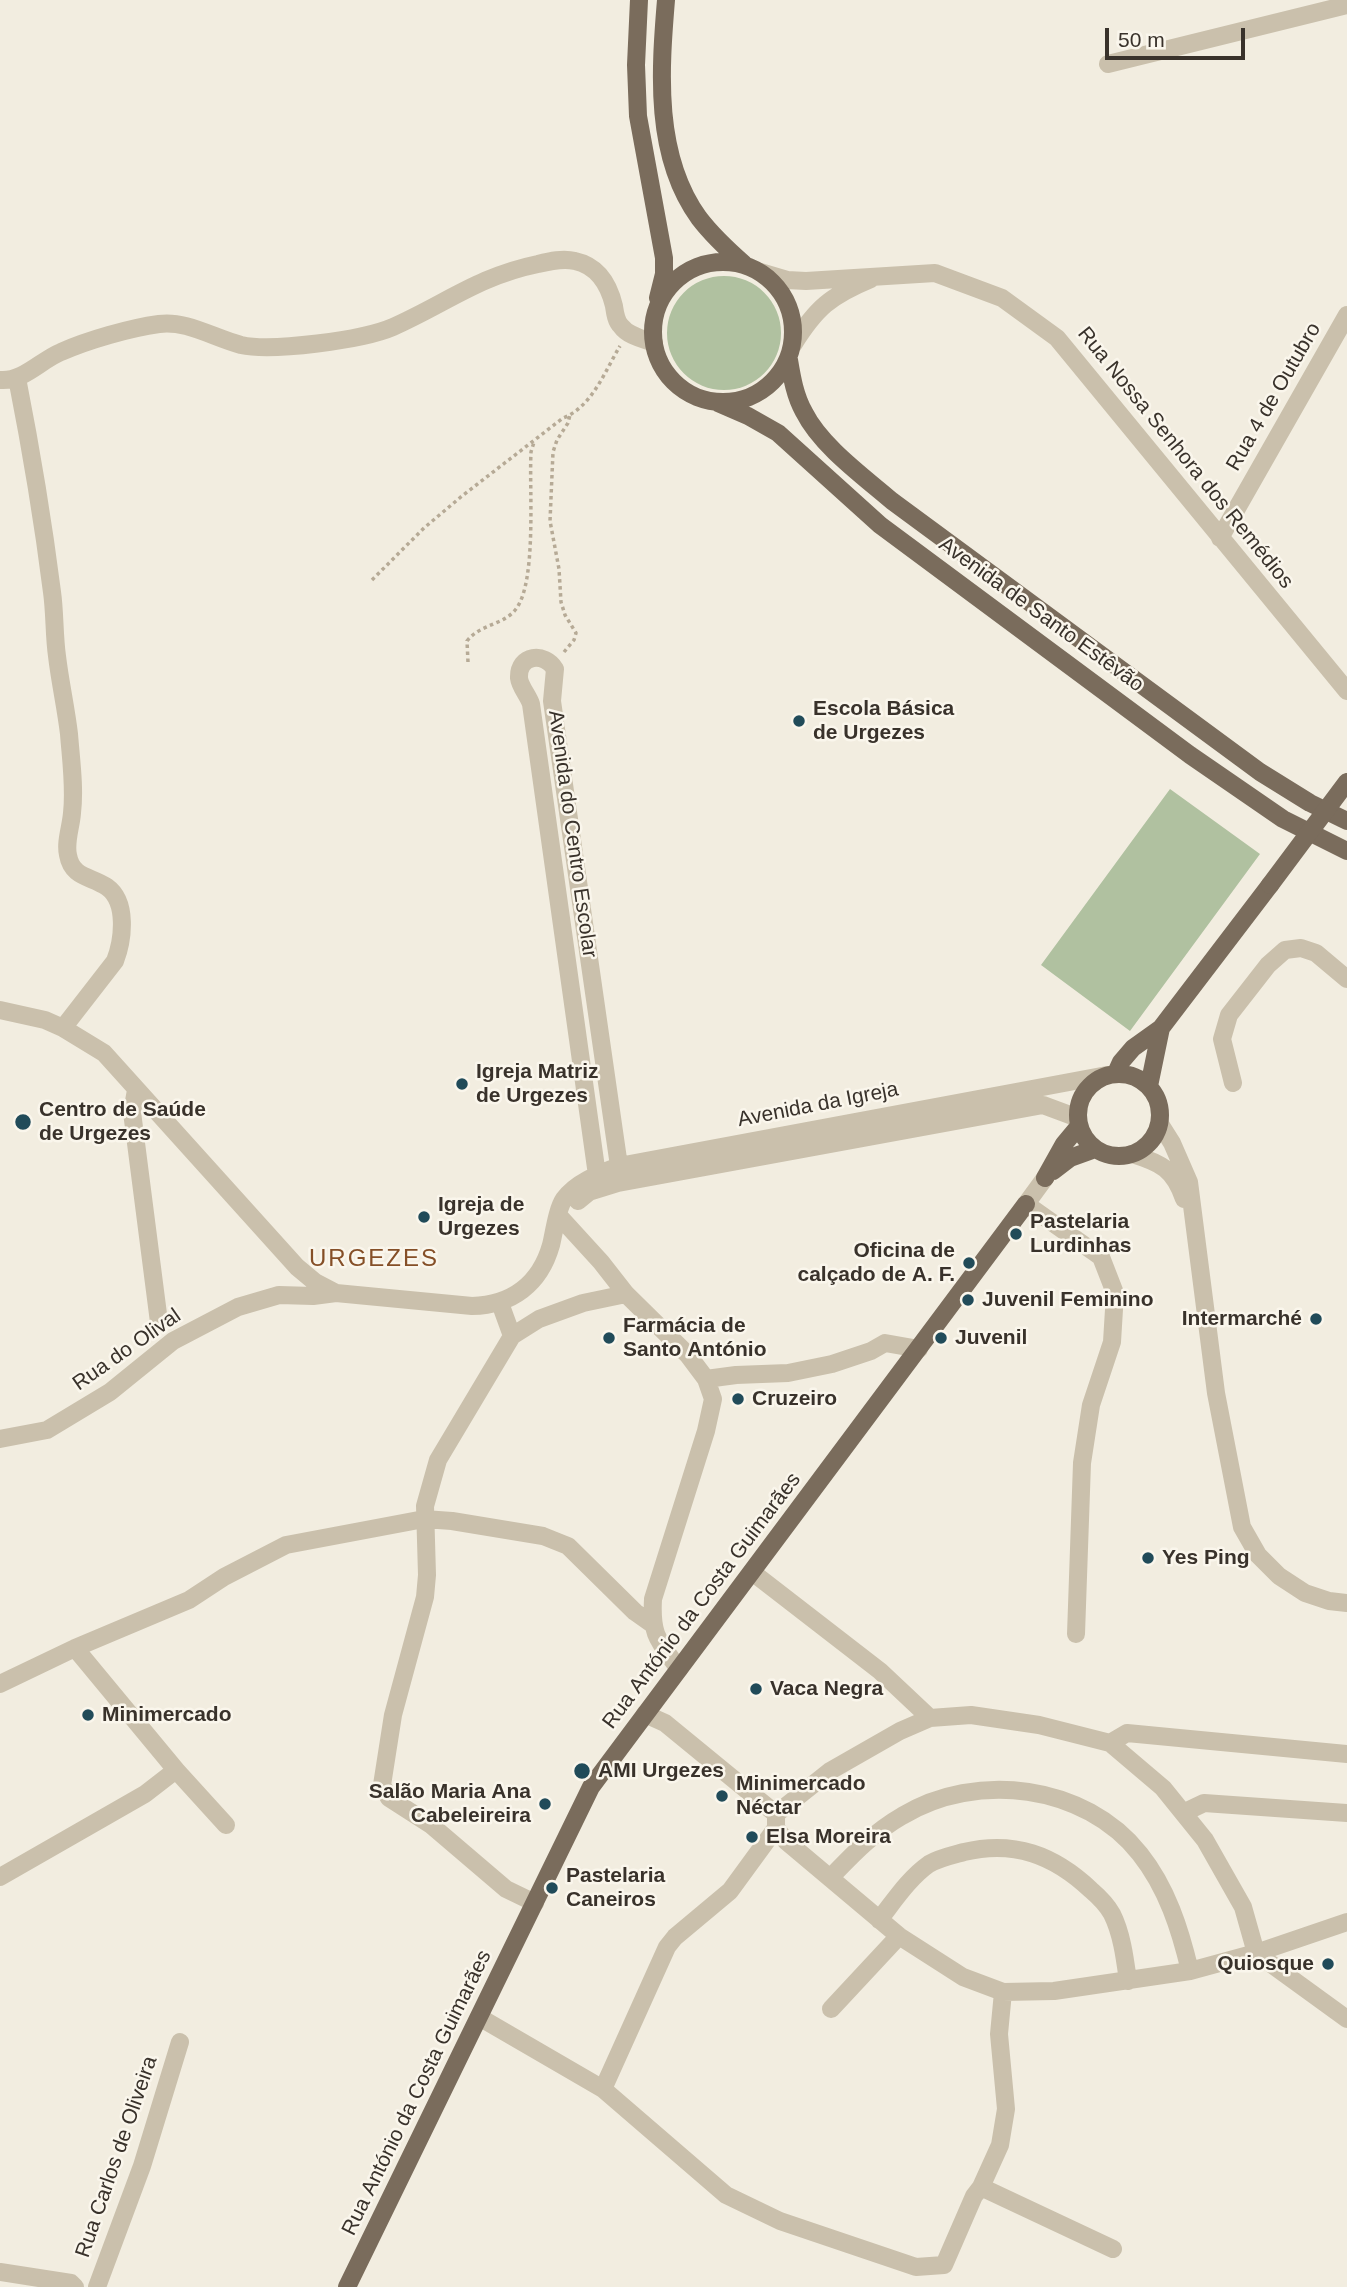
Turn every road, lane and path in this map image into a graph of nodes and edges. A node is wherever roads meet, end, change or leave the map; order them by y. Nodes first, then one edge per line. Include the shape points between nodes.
1 (639, 0) edge
2 (666, 0) edge
3 (1347, 5) edge
4 (1108, 64) dead end
5 (752, 268) junction
6 (881, 275) junction
7 (655, 313) junction
8 (1347, 315) edge
9 (628, 332) junction
10 (654, 343) junction
11 (791, 352) junction
12 (9, 379) edge
13 (718, 403) junction
14 (570, 415) junction
15 (534, 440) junction
16 (1220, 538) junction
17 (372, 580) dead end
18 (468, 662) dead end
19 (551, 663) junction
20 (1347, 691) edge
21 (1347, 782) edge
22 (1347, 821) edge
23 (1347, 851) edge
24 (1347, 979) edge
25 (0, 1010) edge
26 (63, 1028) junction
27 (1161, 1028) junction
28 (1112, 1074) junction
29 (1233, 1083) dead end
30 (1149, 1086) junction
31 (136, 1090) junction
32 (1079, 1122) junction
33 (1160, 1124) junction
34 (1095, 1149) junction
35 (1132, 1154) junction
36 (619, 1166) junction
37 (597, 1175) junction
38 (1045, 1178) junction
39 (1027, 1204) junction
40 (559, 1216) junction
41 (1194, 1229) junction
42 (297, 1267) junction
43 (336, 1293) junction
44 (626, 1294) junction
45 (279, 1295) junction
46 (500, 1303) junction
47 (159, 1322) dead end
48 (512, 1336) junction
49 (919, 1349) junction
50 (706, 1379) junction
51 (0, 1439) edge
52 (424, 1519) junction
53 (752, 1572) junction
54 (1347, 1603) edge
55 (652, 1624) junction
56 (1076, 1634) dead end
57 (75, 1648) junction
58 (679, 1669) junction
59 (2, 1678) edge
60 (645, 1714) junction
61 (930, 1718) junction
62 (1110, 1743) junction
63 (1347, 1754) edge
64 (176, 1770) junction
65 (1183, 1813) junction
66 (1347, 1813) edge
67 (776, 1821) junction
68 (226, 1825) dead end
69 (0, 1877) edge
70 (830, 1878) junction
71 (534, 1903) junction
72 (879, 1920) junction
73 (1347, 1922) edge
74 (899, 1936) junction
75 (1256, 1953) junction
76 (1190, 1971) junction
77 (1128, 1981) junction
78 (1003, 1992) junction
79 (831, 2008) dead end
80 (480, 2017) junction
81 (1347, 2019) edge
82 (180, 2042) dead end
83 (603, 2089) junction
84 (981, 2188) junction
85 (1113, 2249) dead end
86 (0, 2272) edge
87 (75, 2287) edge
88 (97, 2287) edge
89 (347, 2287) edge

1 - 7 main road via 638,116 664,258
2 - 5 main road via 661,66 666,138 675,169 698,216
3 - 4 street
5 - 6 street, Rua Nossa Senhora dos Remédios via 787,280
5 - 7 main road via 724,262 695,268 670,286
5 - 11 main road via 776,286 788,303 793,324
6 - 11 street, Rua Nossa Senhora dos Remédios via 826,302 807,322
6 - 16 street, Rua Nossa Senhora dos Remédios via 935,274 1002,298 1057,338
7 - 10 main road
8 - 16 street, Rua 4 de Outubro
9 - 10 street
9 - 12 street via 616,317 610,292 597,272 578,261 559,260 488,278 367,336 260,347 178,325 157,324 61,352
9 - 14 path via 592,394
10 - 13 main road via 663,368 681,388
11 - 13 main road via 765,389 751,398
11 - 22 main road, Avenida de Santo Estêvão via 797,396 813,426 892,501 1251,765
12 - 26 street via 30,443 52,591 73,792 68,856 78,874 115,895 122,926 115,961
13 - 23 main road, Avenida de Santo Estêvão via 778,433 880,525 1190,755 1283,819
14 - 15 path
14 - 19 path via 553,452 550,521 561,603 576,633
15 - 17 path via 424,528
15 - 18 path via 524,594 516,610 473,632 467,641
16 - 20 street, Rua Nossa Senhora dos Remédios
19 - 36 street, Avenida do Centro Escolar via 556,676 552,701
19 - 37 street, Avenida do Centro Escolar via 539,656 531,658 519,679 531,705
21 - 27 main road, bridge
24 - 29 street via 1316,953 1301,948 1285,950 1268,965 1229,1015 1222,1039
25 - 26 street
26 - 31 street via 104,1053
27 - 28 main road via 1133,1048
27 - 30 main road
28 - 30 main road via 1139,1078
28 - 32 main road via 1085,1091
28 - 36 street, Avenida da Igreja
30 - 33 main road via 1161,1110
31 - 42 street
31 - 47 street via 132,1112
32 - 34 main road via 1085,1139
32 - 38 main road
32 - 40 street, Avenida da Igreja via 1043,1105 618,1183 589,1192
33 - 35 main road via 1150,1143
33 - 41 street via 1189,1182
34 - 35 main road via 1119,1156
34 - 38 main road, Rua António da Costa Guimarães via 1070,1158
35 - 41 street via 1171,1172
36 - 37 street, Avenida da Igreja
37 - 40 street, Avenida da Igreja via 563,1200
38 - 39 street, Rua António da Costa Guimarães
39 - 49 main road, Rua António da Costa Guimarães
39 - 56 street via 1101,1257 1115,1293 1112,1342 1091,1405 1082,1463
40 - 44 street
40 - 46 street, Avenida da Igreja via 547,1259 533,1281
41 - 54 street via 1216,1393 1241,1527 1258,1555 1279,1576 1305,1593
42 - 43 street
42 - 45 street
43 - 45 street, Rua do Olival
43 - 46 street, Rua do Olival via 472,1307
44 - 48 street via 539,1319
44 - 50 street
45 - 51 street, Rua do Olival via 238,1307 173,1341 110,1392 47,1430
46 - 48 street
48 - 52 street via 438,1460
49 - 50 street via 886,1343 832,1364 788,1373
49 - 53 main road, Rua António da Costa Guimarães
50 - 55 street via 713,1399 706,1431 653,1599
52 - 55 street via 543,1536 568,1546
52 - 57 street via 286,1545 189,1600
52 - 71 street via 425,1597 393,1715 382,1785 389,1798 431,1825 506,1889
53 - 58 main road, Rua António da Costa Guimarães
53 - 61 street via 880,1671
55 - 58 street
57 - 59 street
57 - 64 street
58 - 60 main road, Rua António da Costa Guimarães
60 - 67 street via 666,1723
60 - 71 main road, Rua António da Costa Guimarães via 591,1787
61 - 62 street via 971,1715 1039,1725
61 - 67 street via 830,1771
62 - 63 street via 1127,1733
62 - 65 street via 1163,1788
64 - 68 street
64 - 69 street via 145,1794
65 - 66 street via 1204,1804
65 - 75 street via 1205,1840 1243,1908
67 - 70 street via 786,1842
67 - 83 street via 730,1891 667,1947
70 - 72 street
70 - 76 street via 870,1838 903,1815 948,1797 1003,1788 1068,1802 1103,1822 1139,1853 1167,1897
71 - 80 main road, Rua António da Costa Guimarães
72 - 74 street
72 - 77 street via 920,1871 941,1859 988,1847 1043,1856 1076,1876 1111,1912
73 - 75 street
74 - 78 street via 963,1977
74 - 79 street
75 - 76 street
75 - 81 street
76 - 77 street
77 - 78 street
78 - 84 street via 999,2034 1006,2109 1000,2145
80 - 83 street
80 - 89 main road, Rua António da Costa Guimarães
82 - 88 street, Rua Carlos de Oliveira via 142,2166
83 - 84 street via 726,2195 780,2221 916,2267 944,2265
84 - 85 street
86 - 87 street

